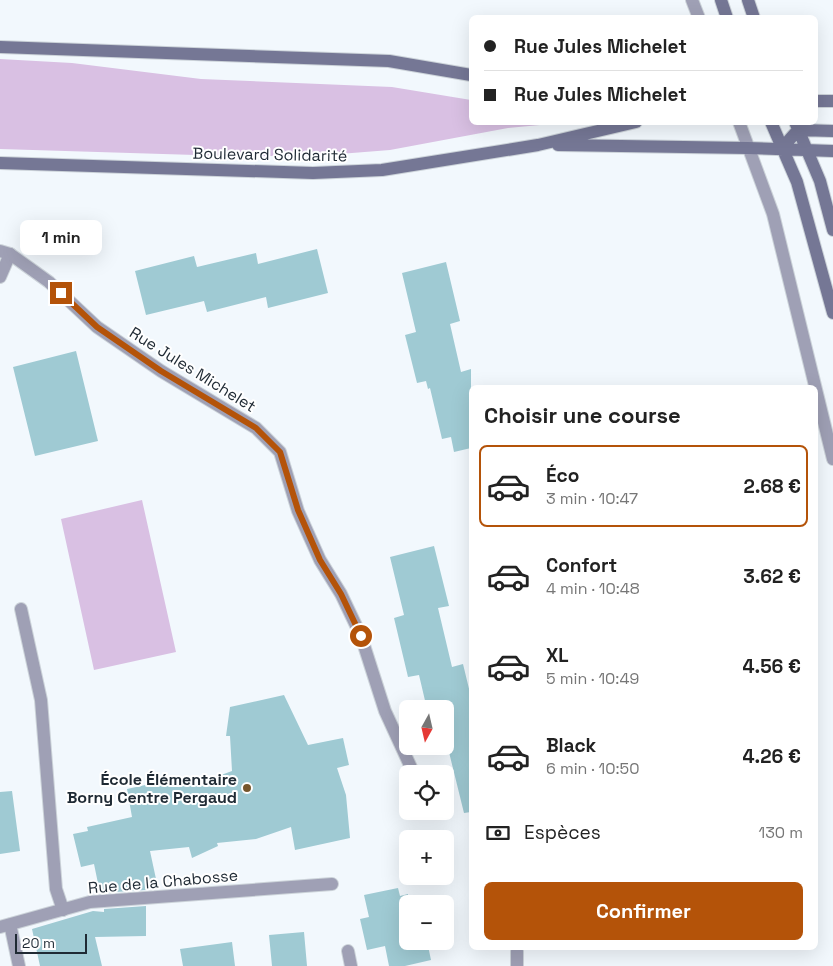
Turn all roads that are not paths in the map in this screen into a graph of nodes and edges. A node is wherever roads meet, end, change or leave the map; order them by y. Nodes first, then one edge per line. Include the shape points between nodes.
1 (692, 0) edge
2 (720, 0) edge
3 (748, 0) edge
4 (698, 15) edge
5 (726, 15) edge
6 (753, 15) edge
7 (0, 47) edge
8 (469, 74) edge
9 (818, 101) edge
10 (833, 101) edge
11 (623, 125) edge
12 (740, 125) edge
13 (772, 125) edge
14 (797, 126) edge
15 (833, 131) edge
16 (538, 145) junction
17 (747, 148) junction
18 (782, 148) junction
19 (806, 149) junction
20 (833, 150) edge
21 (0, 163) edge
22 (833, 230) edge
23 (5, 253) edge
24 (0, 277) edge
25 (833, 313) edge
26 (815, 385) edge
27 (818, 399) edge
28 (833, 459) edge
29 (21, 609) dead end
30 (410, 765) edge
31 (332, 884) dead end
32 (63, 910) junction
33 (5, 925) edge
34 (348, 951) dead end
35 (517, 951) dead end
36 (19, 966) edge
37 (351, 966) edge
38 (517, 966) edge

1 - 4 street
2 - 5 main road
3 - 6 main road
7 - 8 main road via 389,61
9 - 10 main road
11 - 16 main road, Boulevard Solidarité
12 - 17 street
13 - 18 main road
14 - 15 main road
14 - 18 main road
14 - 19 main road
16 - 17 main road, Boulevard Solidarité
16 - 21 main road, Boulevard Solidarité via 382,170 313,173
17 - 18 main road, Boulevard Solidarité
17 - 26 street via 772,214
18 - 19 main road, Boulevard Solidarité
18 - 25 main road via 797,182
19 - 20 main road, Boulevard Solidarité
19 - 22 main road via 820,181
23 - 24 street
23 - 30 street, Rue Jules Michelet via 49,282 97,327 161,371 256,428 280,452 298,510 320,560 361,636 385,711
27 - 28 street
29 - 32 street via 41,700 56,890
31 - 32 street, Rue de la Chabosse via 90,902
32 - 33 street, Rue de la Chabosse
33 - 36 street
34 - 37 street
35 - 38 street

